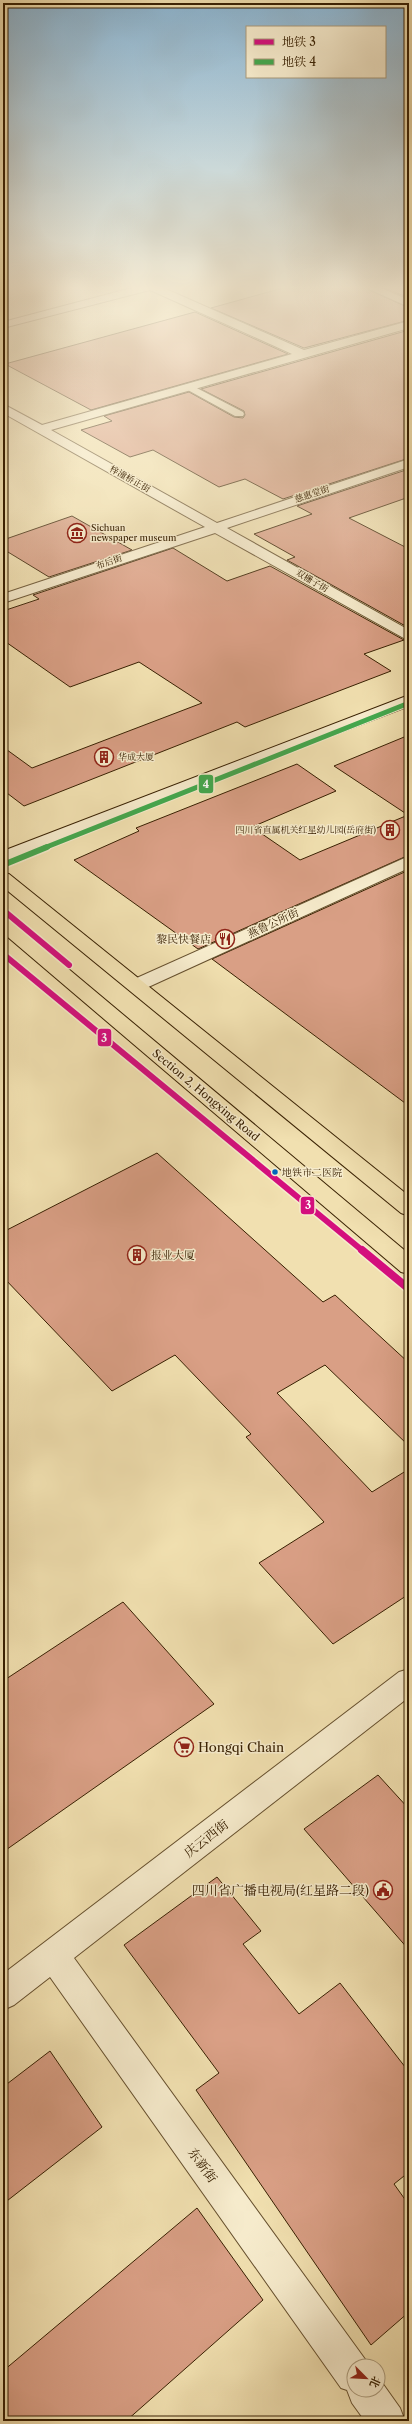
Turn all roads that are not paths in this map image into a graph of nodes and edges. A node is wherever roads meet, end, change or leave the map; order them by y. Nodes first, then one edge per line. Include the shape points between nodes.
1 (146, 399) edge
2 (211, 399) edge
3 (3, 408) edge
4 (239, 414) dead end
5 (41, 429) junction
6 (409, 463) edge
7 (216, 526) junction
8 (3, 599) edge
9 (409, 636) edge
10 (409, 700) edge
11 (3, 857) edge
12 (409, 861) edge
13 (3, 878) edge
14 (3, 924) edge
15 (137, 985) junction
16 (409, 1208) edge
17 (409, 1266) edge
18 (409, 1681) edge
19 (53, 1955) junction
20 (3, 1994) edge
21 (346, 2364) edge
22 (371, 2398) edge
23 (387, 2421) edge

1 - 5 street
2 - 4 lane
3 - 5 street, 梓潼桥正街
5 - 7 street, 梓潼桥正街
6 - 7 street, 慈惠堂街
7 - 8 street, 布后街
7 - 9 street, 双栅子街
10 - 11 street
12 - 15 street, 燕鲁公所街
13 - 15 main road
14 - 17 main road, Section 2, Hongxing Road
15 - 16 main road
18 - 19 street, 庆云西街
19 - 20 street, 庆云西街
19 - 21 street, 东新街
22 - 23 street

